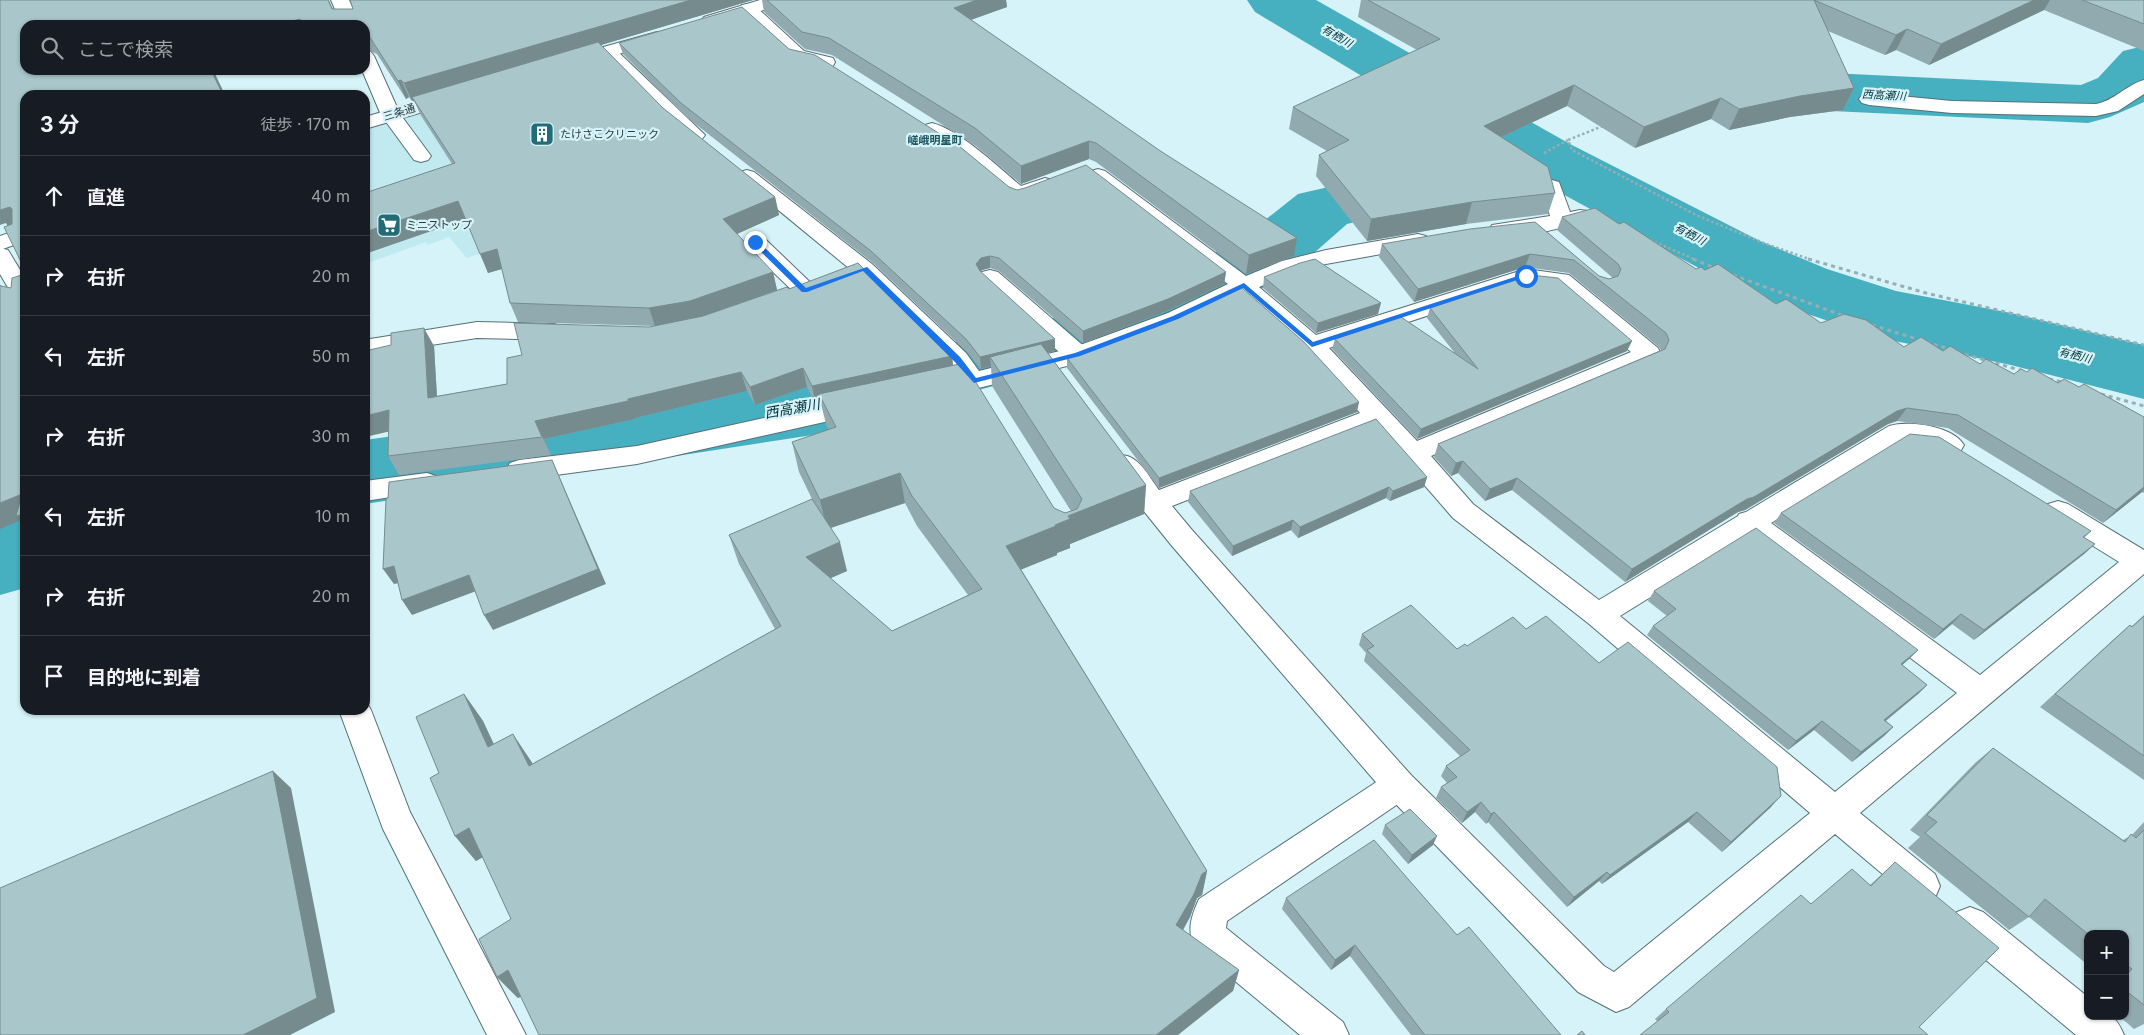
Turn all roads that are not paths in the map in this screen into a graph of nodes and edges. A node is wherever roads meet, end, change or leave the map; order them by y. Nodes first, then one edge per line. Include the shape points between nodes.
1 (340, 0) edge
2 (778, 0) edge
3 (748, 9) junction
4 (349, 20) edge
5 (692, 26) edge
6 (674, 32) edge
7 (608, 52) junction
8 (370, 67) edge
9 (551, 68) edge
10 (840, 71) edge
11 (2144, 86) edge
12 (466, 93) edge
13 (1869, 100) dead end
14 (391, 114) junction
15 (912, 117) edge
16 (370, 121) edge
17 (421, 156) dead end
18 (1552, 186) edge
19 (1536, 226) junction
20 (1484, 231) edge
21 (20, 236) edge
22 (1438, 238) edge
23 (0, 242) edge
24 (755, 242) dead end
25 (1558, 245) edge
26 (0, 255) edge
27 (864, 269) junction
28 (990, 277) edge
29 (1234, 277) junction
30 (822, 284) junction
31 (20, 289) edge
32 (779, 300) edge
33 (576, 333) edge
34 (1312, 345) junction
35 (370, 351) edge
36 (1062, 359) junction
37 (974, 381) junction
38 (916, 393) edge
39 (888, 400) edge
40 (989, 405) edge
41 (1377, 416) junction
42 (1106, 440) edge
43 (1413, 453) junction
44 (1972, 458) edge
45 (491, 474) edge
46 (452, 479) edge
47 (370, 490) edge
48 (2039, 499) edge
49 (1153, 503) junction
50 (1749, 521) junction
51 (2142, 561) edge
52 (1598, 615) junction
53 (1979, 692) junction
54 (357, 715) edge
55 (1399, 785) junction
56 (1836, 814) junction
57 (506, 1035) edge
58 (1330, 1035) edge
59 (2105, 1035) edge

1 - 4 street
2 - 3 street
3 - 5 street
3 - 10 street via 798,55 824,61
6 - 7 street
7 - 9 street
7 - 27 street via 676,120
8 - 14 street
11 - 13 street via 2111,107 2096,110 1971,108
12 - 14 street, 三条通
14 - 16 street, 三条通
14 - 17 street
15 - 29 street via 968,152 1018,194 1088,167
18 - 19 street via 1571,218
19 - 20 street
19 - 25 street
21 - 23 street
22 - 29 street via 1326,256
24 - 30 street
26 - 31 street
27 - 30 street
27 - 37 street via 957,359
28 - 36 street
29 - 34 street
29 - 36 street via 1176,318
30 - 32 street
33 - 35 street via 477,330 379,345
34 - 41 street
34 - 43 street via 1526,276 1561,280 1649,354
36 - 37 street
37 - 38 street
37 - 40 street
39 - 45 street via 637,455
41 - 43 street
41 - 49 street
42 - 49 street
43 - 52 street via 1463,511
44 - 50 street via 1938,437 1898,432
46 - 47 street
48 - 51 street
49 - 55 street
50 - 52 street
50 - 53 street
51 - 53 street
52 - 56 street
53 - 56 street
54 - 57 street via 395,818
55 - 56 street via 1591,978 1616,994
55 - 58 street via 1211,911 1207,936
56 - 59 street

